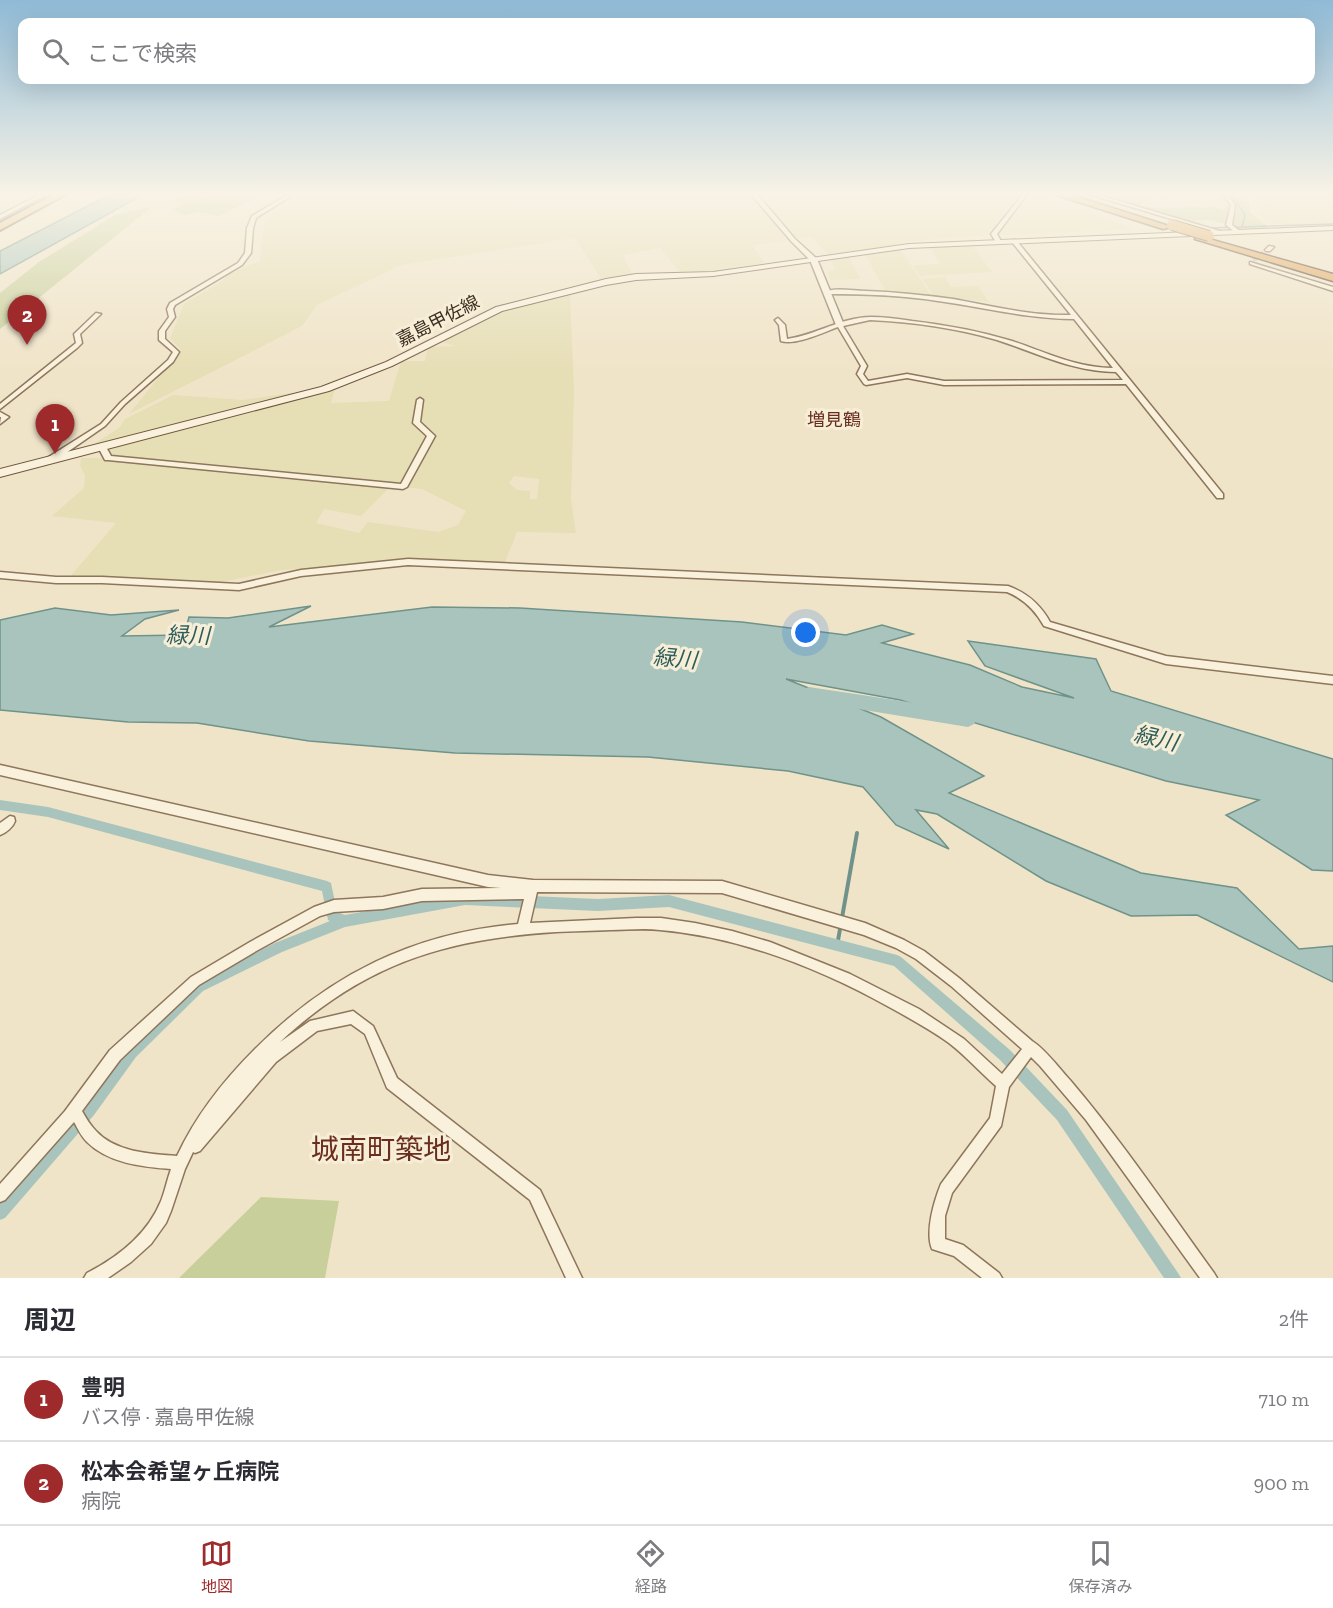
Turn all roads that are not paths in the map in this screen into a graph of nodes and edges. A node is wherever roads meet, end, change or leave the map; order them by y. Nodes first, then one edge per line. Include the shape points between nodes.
1 (248, 253) edge
2 (806, 253) edge
3 (860, 253) edge
4 (1023, 253) edge
5 (1265, 253) edge
6 (813, 259) junction
7 (1252, 263) dead end
8 (1333, 276) edge
9 (1333, 289) edge
10 (828, 292) junction
11 (98, 314) dead end
12 (1075, 317) junction
13 (778, 320) dead end
14 (840, 325) junction
15 (1118, 370) junction
16 (1129, 382) junction
17 (420, 400) dead end
18 (0, 407) edge
19 (0, 414) edge
20 (0, 422) edge
21 (102, 447) junction
22 (50, 460) junction
23 (0, 473) edge
24 (1220, 496) dead end
25 (0, 575) edge
26 (1333, 680) edge
27 (0, 770) edge
28 (9, 821) dead end
29 (0, 830) edge
30 (532, 889) junction
31 (524, 927) junction
32 (1031, 1047) junction
33 (1003, 1083) junction
34 (70, 1116) junction
35 (180, 1163) junction
36 (0, 1195) edge
37 (93, 1278) edge
38 (574, 1278) edge
39 (994, 1278) edge
40 (1209, 1278) edge

1 - 22 street via 240,264 172,304 172,317 162,331 162,340 176,352 171,361 104,425
2 - 6 street
3 - 6 main road, 嘉島甲佐線
4 - 12 street
5 - 8 highway
6 - 10 street
6 - 21 main road, 嘉島甲佐線 via 713,274 626,279 537,298 489,313 389,364 334,386
7 - 9 street
10 - 12 street via 900,294 1043,318
10 - 14 street
11 - 18 street via 77,334 79,343 75,347
12 - 15 street
13 - 14 street via 786,341
14 - 15 street via 879,318 968,331 1083,369
14 - 16 street via 864,366 860,374 866,382 907,376 944,383
15 - 16 street
16 - 24 street
17 - 21 street via 416,423 431,436 403,487 108,458
19 - 20 street via 6,417
21 - 22 main road, 嘉島甲佐線
22 - 23 main road, 嘉島甲佐線
25 - 26 street via 239,587 301,573 408,562 1008,590 1024,595 1041,611 1047,624 1144,656
27 - 30 street
28 - 29 street
30 - 31 street
30 - 32 street via 722,887 856,926 920,955
30 - 34 street via 422,895 318,911 195,981 116,1055
31 - 33 street via 661,924 751,943 814,965 886,998 946,1034
31 - 35 street via 458,938 381,964 319,1002 272,1039 223,1093
32 - 33 street
32 - 40 street via 1091,1114
33 - 39 street via 996,1121 946,1189 937,1244 958,1250
34 - 35 street via 77,1115 94,1139 122,1153 145,1162
34 - 36 street
35 - 37 street via 166,1207 148,1239
35 - 38 street via 271,1057 314,1025 353,1017 369,1030 392,1083 535,1196

